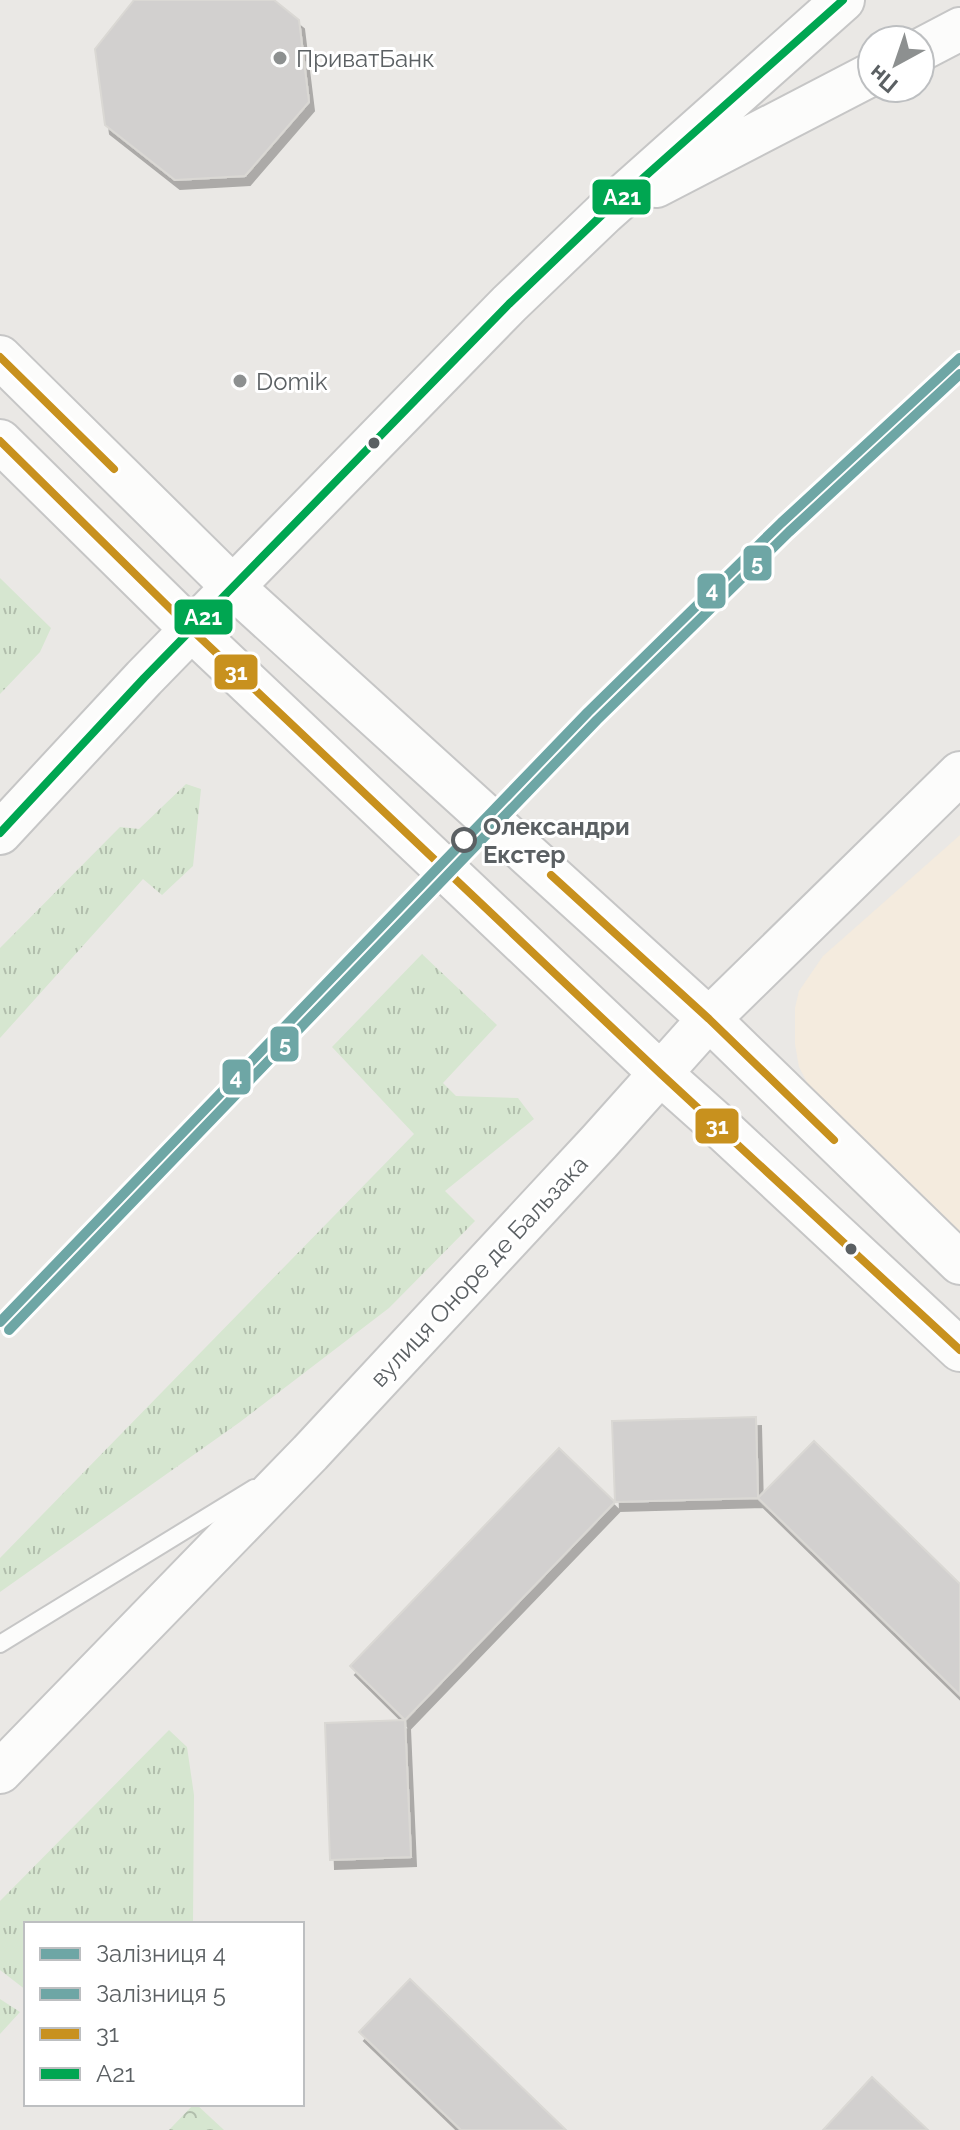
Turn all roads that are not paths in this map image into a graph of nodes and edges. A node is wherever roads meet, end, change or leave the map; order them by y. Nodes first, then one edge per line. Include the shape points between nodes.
1 (843, 0) edge
2 (960, 29) edge
3 (936, 42) edge
4 (856, 82) edge
5 (604, 213) junction
6 (0, 357) edge
7 (0, 441) edge
8 (233, 587) junction
9 (192, 630) junction
10 (960, 773) edge
11 (0, 833) edge
12 (709, 1019) junction
13 (661, 1074) junction
14 (960, 1263) edge
15 (960, 1350) edge
16 (310, 1453) junction
17 (0, 1644) edge
18 (0, 1772) edge

1 - 5 street
2 - 3 street
4 - 5 street
5 - 8 street
6 - 8 street
7 - 9 street
8 - 9 street
8 - 12 street
9 - 11 street
9 - 13 street
10 - 12 street, вулиця Оноре де Бальзака
12 - 13 street, вулиця Оноре де Бальзака
12 - 14 street
13 - 15 street
13 - 16 street, вулиця Оноре де Бальзака
16 - 17 lane
16 - 18 street, вулиця Оноре де Бальзака

